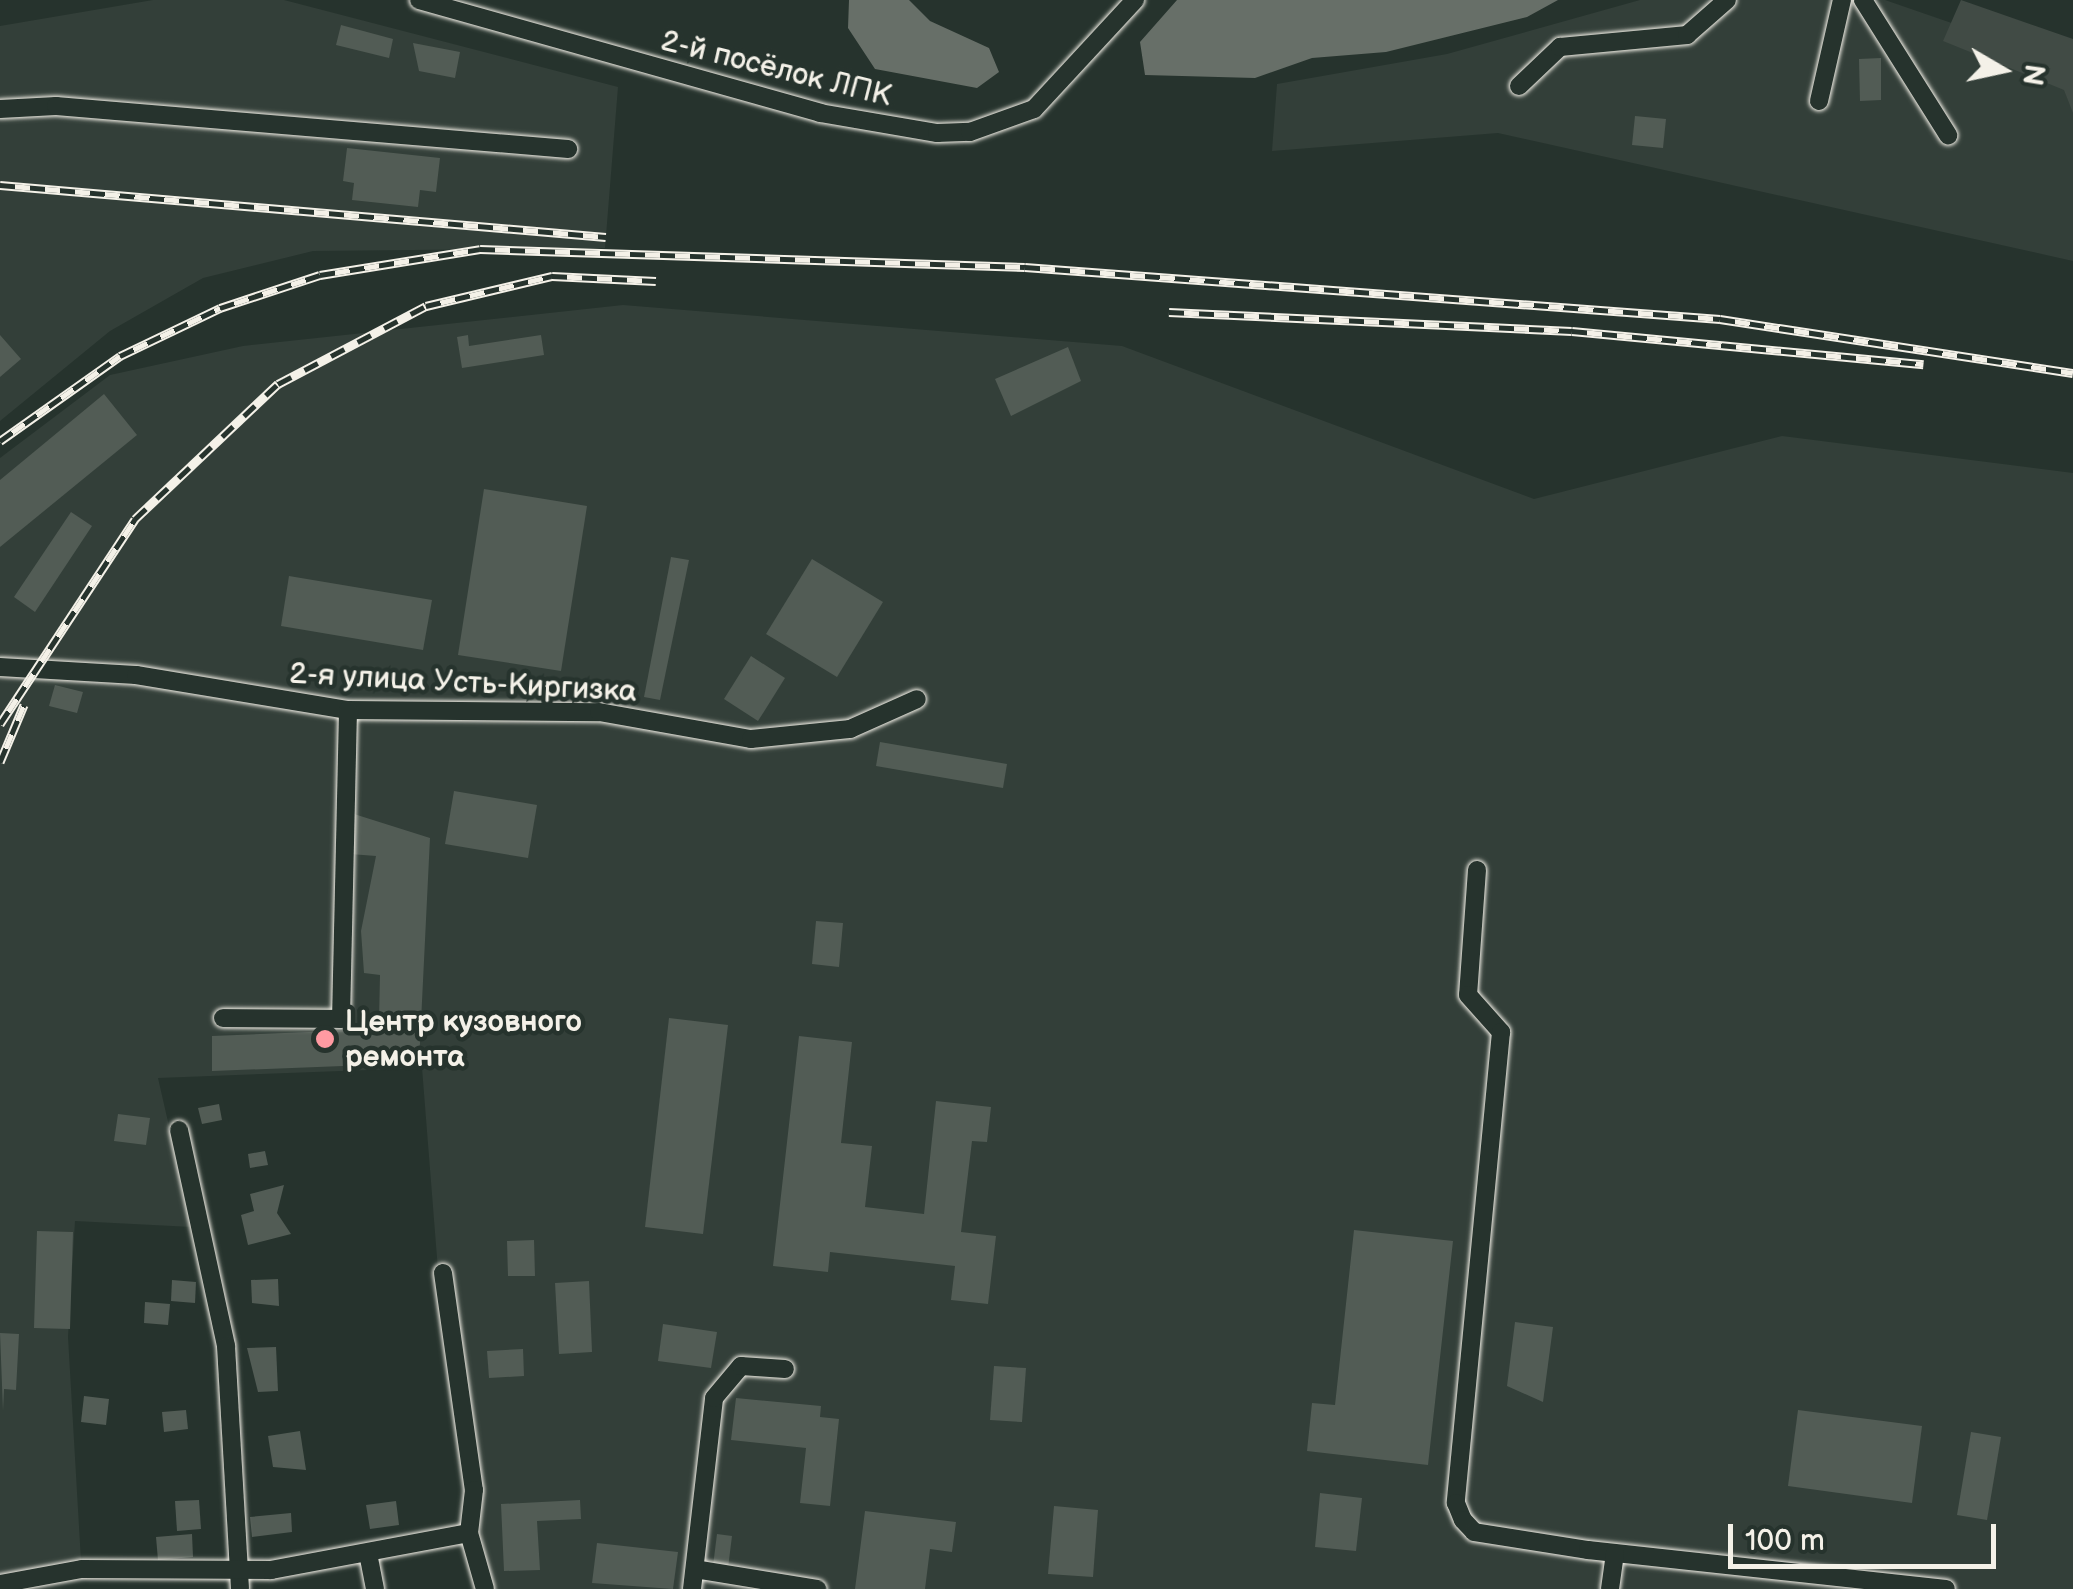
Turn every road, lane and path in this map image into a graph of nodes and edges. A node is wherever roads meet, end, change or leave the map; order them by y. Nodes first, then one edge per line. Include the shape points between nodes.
1 (420, 0) edge
2 (1135, 0) edge
3 (1726, 0) edge
4 (1842, 0) edge
5 (1863, 0) edge
6 (1518, 86) dead end
7 (1819, 101) dead end
8 (0, 110) edge
9 (1948, 134) dead end
10 (568, 149) dead end
11 (0, 667) edge
12 (917, 699) dead end
13 (348, 710) junction
14 (1477, 870) dead end
15 (224, 1018) dead end
16 (179, 1130) dead end
17 (444, 1272) dead end
18 (786, 1368) dead end
19 (469, 1533) junction
20 (368, 1553) junction
21 (1615, 1553) junction
22 (237, 1566) junction
23 (695, 1569) junction
24 (0, 1584) edge
25 (240, 1589) edge
26 (375, 1589) edge
27 (485, 1589) edge
28 (692, 1589) edge
29 (816, 1589) edge
30 (1610, 1589) edge
31 (1946, 1589) edge

1 - 2 street, 2-й посёлок ЛПК via 820,113 937,133 970,132 1034,109
3 - 6 street via 1687,35 1560,46
4 - 7 street
5 - 9 street
8 - 10 street via 56,106
11 - 13 street, 2-я улица Усть-Киргизка via 136,675
12 - 13 street, 2-я улица Усть-Киргизка via 850,729 751,739 599,712
13 - 15 street via 342,1019
14 - 21 street via 1468,995 1501,1032 1456,1504 1474,1532
16 - 22 street via 226,1346
17 - 19 street via 474,1490
18 - 23 street via 742,1366 714,1398
19 - 20 street
19 - 27 street
20 - 22 street
20 - 26 street
21 - 30 street
21 - 31 street
22 - 24 street via 82,1569
22 - 25 street
23 - 28 street
23 - 29 street

